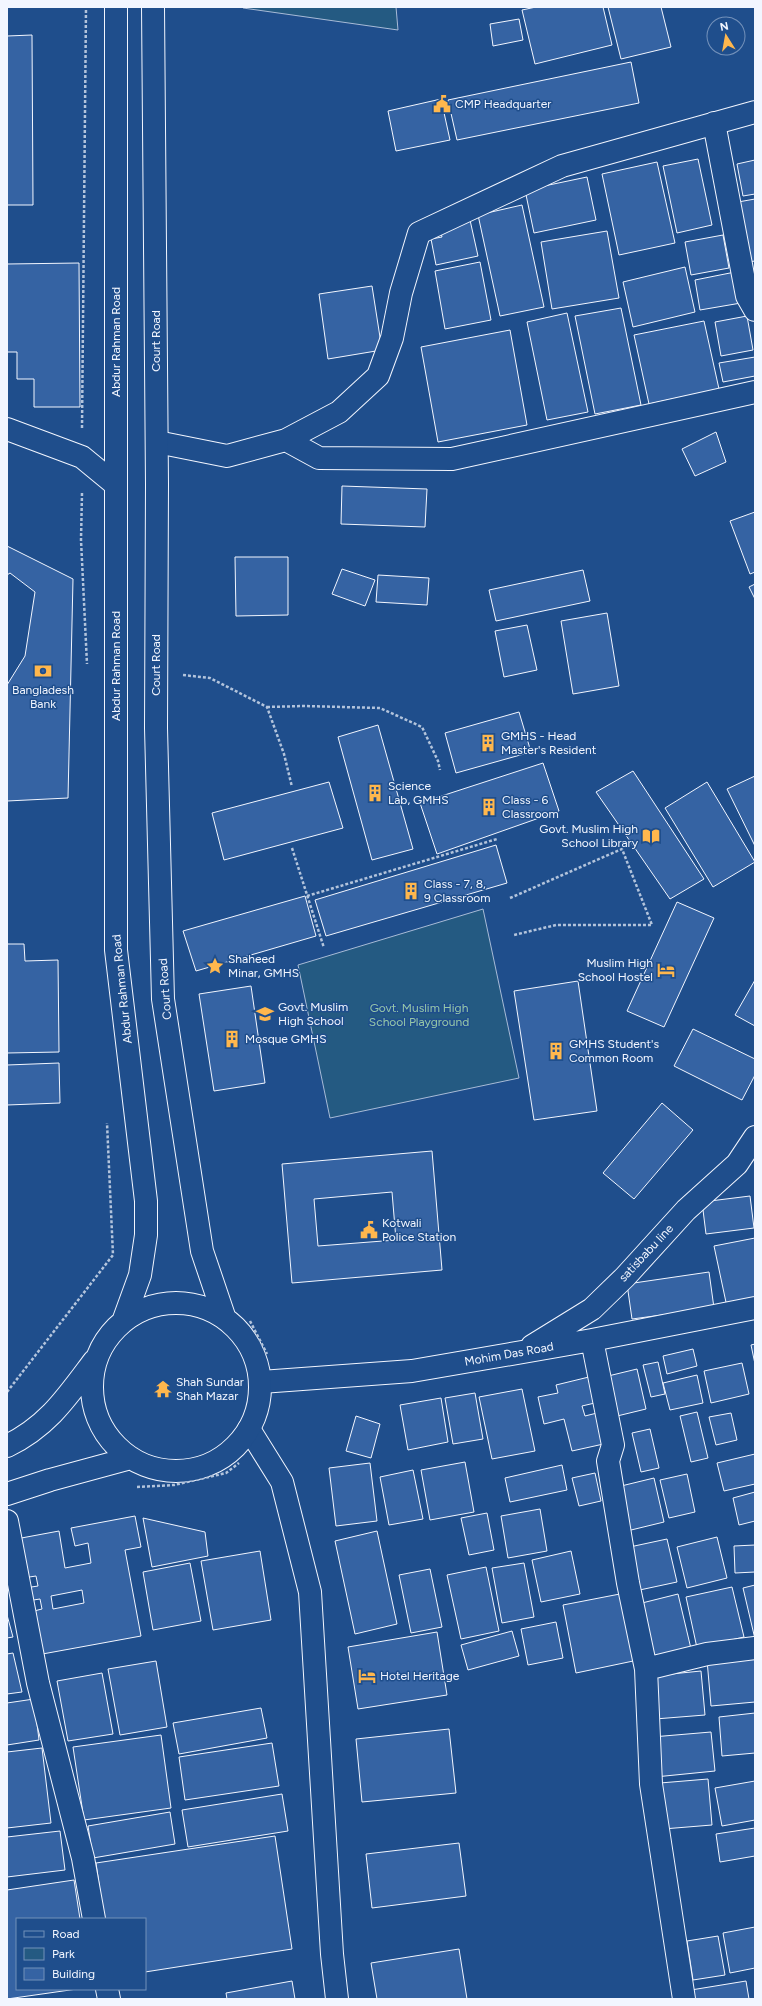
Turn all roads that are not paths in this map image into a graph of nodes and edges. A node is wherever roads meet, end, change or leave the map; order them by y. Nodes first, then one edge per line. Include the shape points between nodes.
1 (116, 7) edge
2 (153, 7) edge
3 (755, 112) edge
4 (714, 123) junction
5 (755, 310) edge
6 (755, 392) edge
7 (7, 429) edge
8 (286, 440) junction
9 (156, 442) junction
10 (116, 485) junction
11 (755, 1137) edge
12 (755, 1308) edge
13 (224, 1316) junction
14 (124, 1319) junction
15 (592, 1340) junction
16 (522, 1352) junction
17 (96, 1359) junction
18 (266, 1381) junction
19 (250, 1429) junction
20 (7, 1446) edge
21 (131, 1458) junction
22 (7, 1494) edge
23 (7, 1521) edge
24 (755, 1648) edge
25 (646, 1669) junction
26 (94, 1918) edge
27 (337, 1999) edge
28 (684, 1999) edge

1 - 10 street, Abdur Rahman Road
2 - 9 street, Court Road
3 - 4 street
4 - 5 street via 747,296
4 - 8 street via 562,166 420,233 401,293 392,338 378,376 340,412
6 - 8 street via 452,459 319,458
7 - 10 street via 82,457
8 - 9 street via 227,456
9 - 13 street, Court Road via 156,728 163,999 202,1251
10 - 14 street, Abdur Rahman Road via 116,950 146,1208 146,1235 140,1275
11 - 16 street, satisbabu line via 737,1164 686,1210 592,1309
12 - 15 street, Mohim Das Road
13 - 14 street via 192,1303 156,1304
13 - 18 street via 243,1334
14 - 17 street via 107,1337
15 - 16 street, Mohim Das Road
15 - 25 street via 613,1445 608,1461 609,1468 628,1583
16 - 18 street, Mohim Das Road via 412,1371
17 - 20 street via 58,1410 25,1437
17 - 21 street via 91,1381 93,1403 100,1425 113,1444
18 - 19 street
19 - 21 street via 232,1449 209,1464 183,1470 156,1468
19 - 27 street via 282,1482 310,1592 332,1954
21 - 22 street
23 - 26 street via 38,1683 83,1858
24 - 25 street via 707,1654
25 - 28 street via 652,1784

